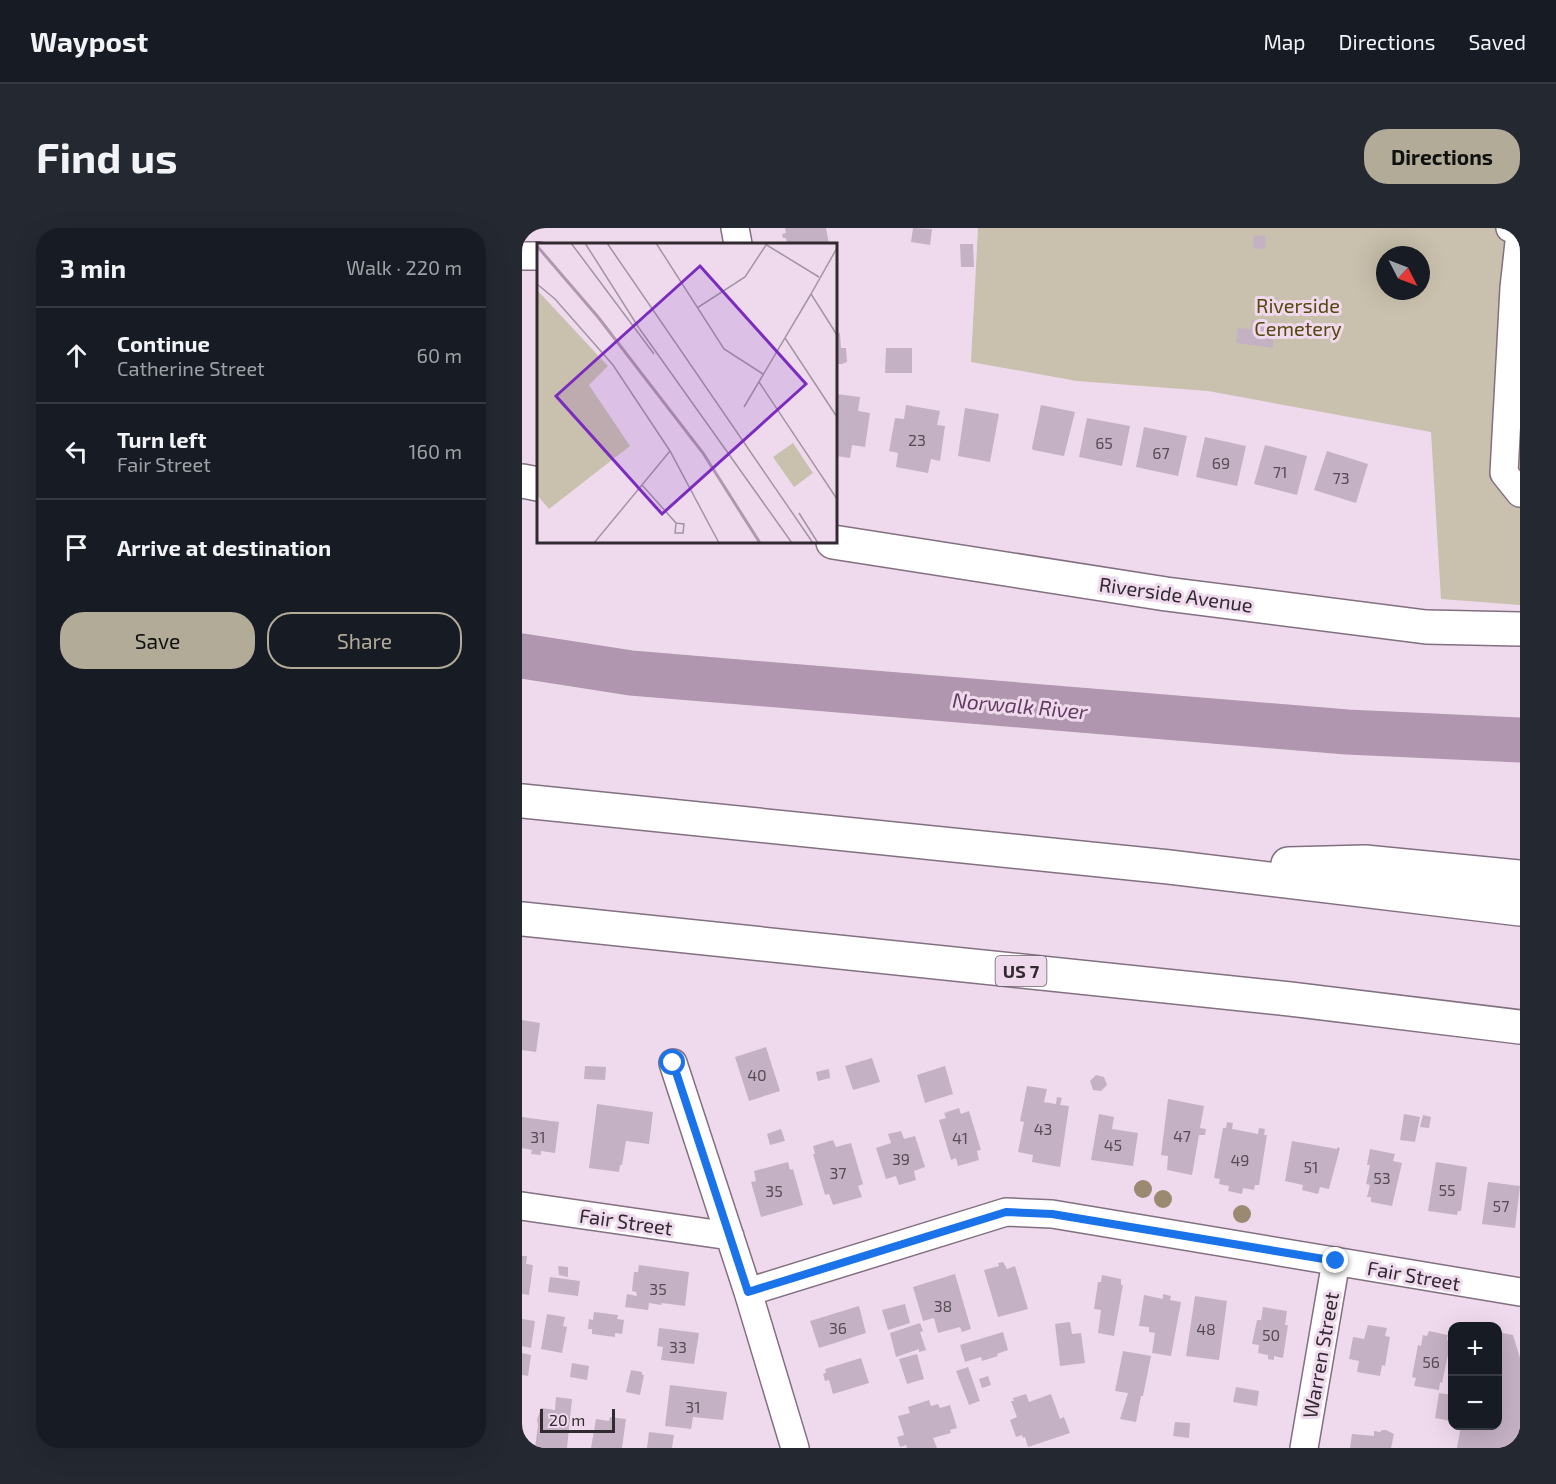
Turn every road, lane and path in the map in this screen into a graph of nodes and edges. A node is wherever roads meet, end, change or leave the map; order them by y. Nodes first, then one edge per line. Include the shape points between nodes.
1 (735, 228) edge
2 (1510, 228) edge
3 (738, 243) edge
4 (522, 481) edge
5 (537, 484) edge
6 (1520, 493) edge
7 (837, 543) edge
8 (1520, 629) edge
9 (522, 801) edge
10 (1169, 867) junction
11 (1520, 877) edge
12 (1520, 909) edge
13 (522, 919) edge
14 (1520, 1027) edge
15 (673, 1063) dead end
16 (522, 1206) edge
17 (730, 1236) junction
18 (1336, 1261) junction
19 (748, 1292) junction
20 (1520, 1292) edge
21 (795, 1448) edge
22 (1304, 1448) edge

1 - 3 street
2 - 6 street via 1520,233 1504,473
4 - 5 main road
7 - 8 main road, Riverside Avenue via 1190,597 1426,627
9 - 10 main road
10 - 11 main road via 1365,862
10 - 12 main road
13 - 14 main road, US 7
15 - 17 street
16 - 17 street, Fair Street
17 - 19 street
18 - 19 street, Fair Street via 1052,1214 1006,1212
18 - 20 street, Fair Street
18 - 22 street, Warren Street
19 - 21 street

